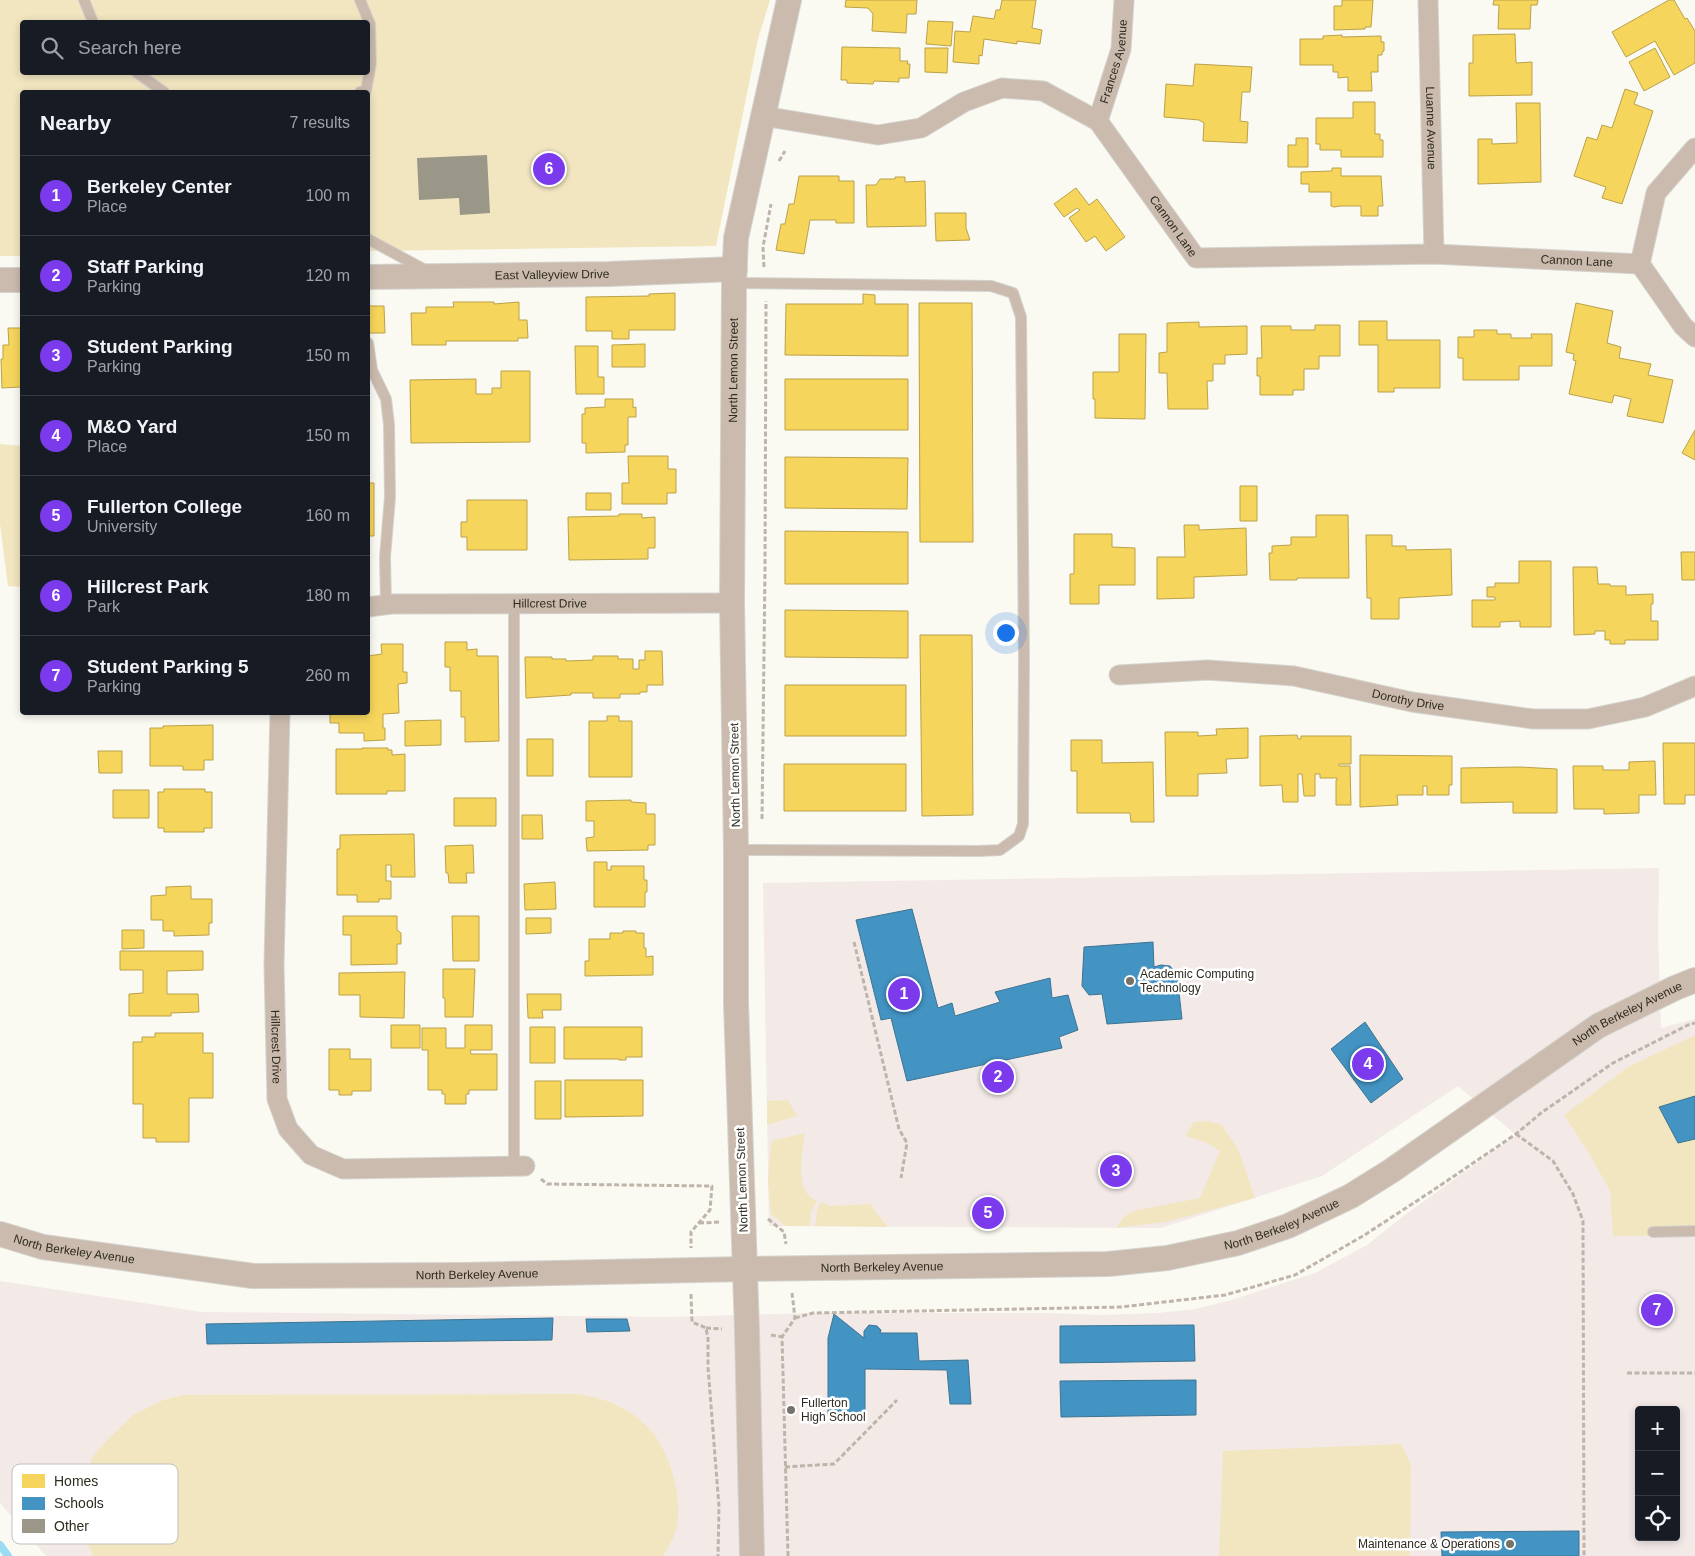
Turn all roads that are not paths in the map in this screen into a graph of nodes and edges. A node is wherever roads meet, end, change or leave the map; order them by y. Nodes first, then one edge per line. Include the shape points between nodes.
1 (84, 0) edge
2 (360, 0) edge
3 (789, 0) edge
4 (1124, 0) edge
5 (1428, 0) edge
6 (92, 20) edge
7 (368, 20) edge
8 (370, 24) edge
9 (370, 68) edge
10 (140, 75) edge
11 (369, 75) edge
12 (161, 90) edge
13 (366, 90) edge
14 (763, 116) junction
15 (1098, 121) junction
16 (1695, 148) edge
17 (370, 240) edge
18 (1434, 254) junction
19 (1640, 264) junction
20 (734, 276) junction
21 (370, 277) edge
22 (439, 277) junction
23 (0, 280) edge
24 (20, 280) edge
25 (1695, 337) edge
26 (370, 356) edge
27 (514, 603) junction
28 (732, 603) junction
29 (386, 604) junction
30 (370, 607) edge
31 (1119, 675) dead end
32 (1695, 686) edge
33 (280, 715) edge
34 (736, 850) junction
35 (1695, 980) edge
36 (520, 1167) joint
37 (1695, 1231) edge
38 (1653, 1232) dead end
39 (0, 1234) edge
40 (745, 1269) junction
41 (752, 1556) edge

1 - 6 lane
2 - 7 lane
3 - 14 street, North Lemon Street
4 - 15 street, Frances Avenue via 1121,49
5 - 18 street, Luanne Avenue
8 - 9 lane
10 - 12 lane
11 - 13 lane
14 - 15 street, Cannon Lane via 878,135 921,128 964,102 1002,88 1043,91
14 - 20 street, North Lemon Street via 736,238
15 - 18 street, Cannon Lane via 1196,258
16 - 19 street via 1656,194
17 - 22 lane
18 - 19 street, Cannon Lane
19 - 25 street via 1683,326
20 - 22 street, East Valleyview Drive
20 - 28 street, North Lemon Street
20 - 34 lane via 991,286 1013,293 1021,318 1024,660 1023,824 1019,836 1000,850
21 - 22 street, East Valleyview Drive
23 - 24 street
26 - 29 lane via 372,370 386,399 389,425
27 - 28 street, Hillcrest Drive
27 - 29 street, Hillcrest Drive
27 - 36 lane
28 - 34 street, North Lemon Street
29 - 30 street, Hillcrest Drive
31 - 32 street, Dorothy Drive via 1208,670 1294,676 1412,702 1533,719 1588,719 1645,707
33 - 36 street, Hillcrest Drive via 275,974 277,1099 288,1130 311,1155 343,1169
34 - 40 street, North Lemon Street via 736,1004
35 - 40 street, North Berkeley Avenue via 1598,1026 1391,1171 1350,1196 1288,1226 1238,1243 1167,1258 1108,1264
37 - 38 lane
39 - 40 street, North Berkeley Avenue via 43,1247 253,1276
40 - 41 street, North Lemon Street

